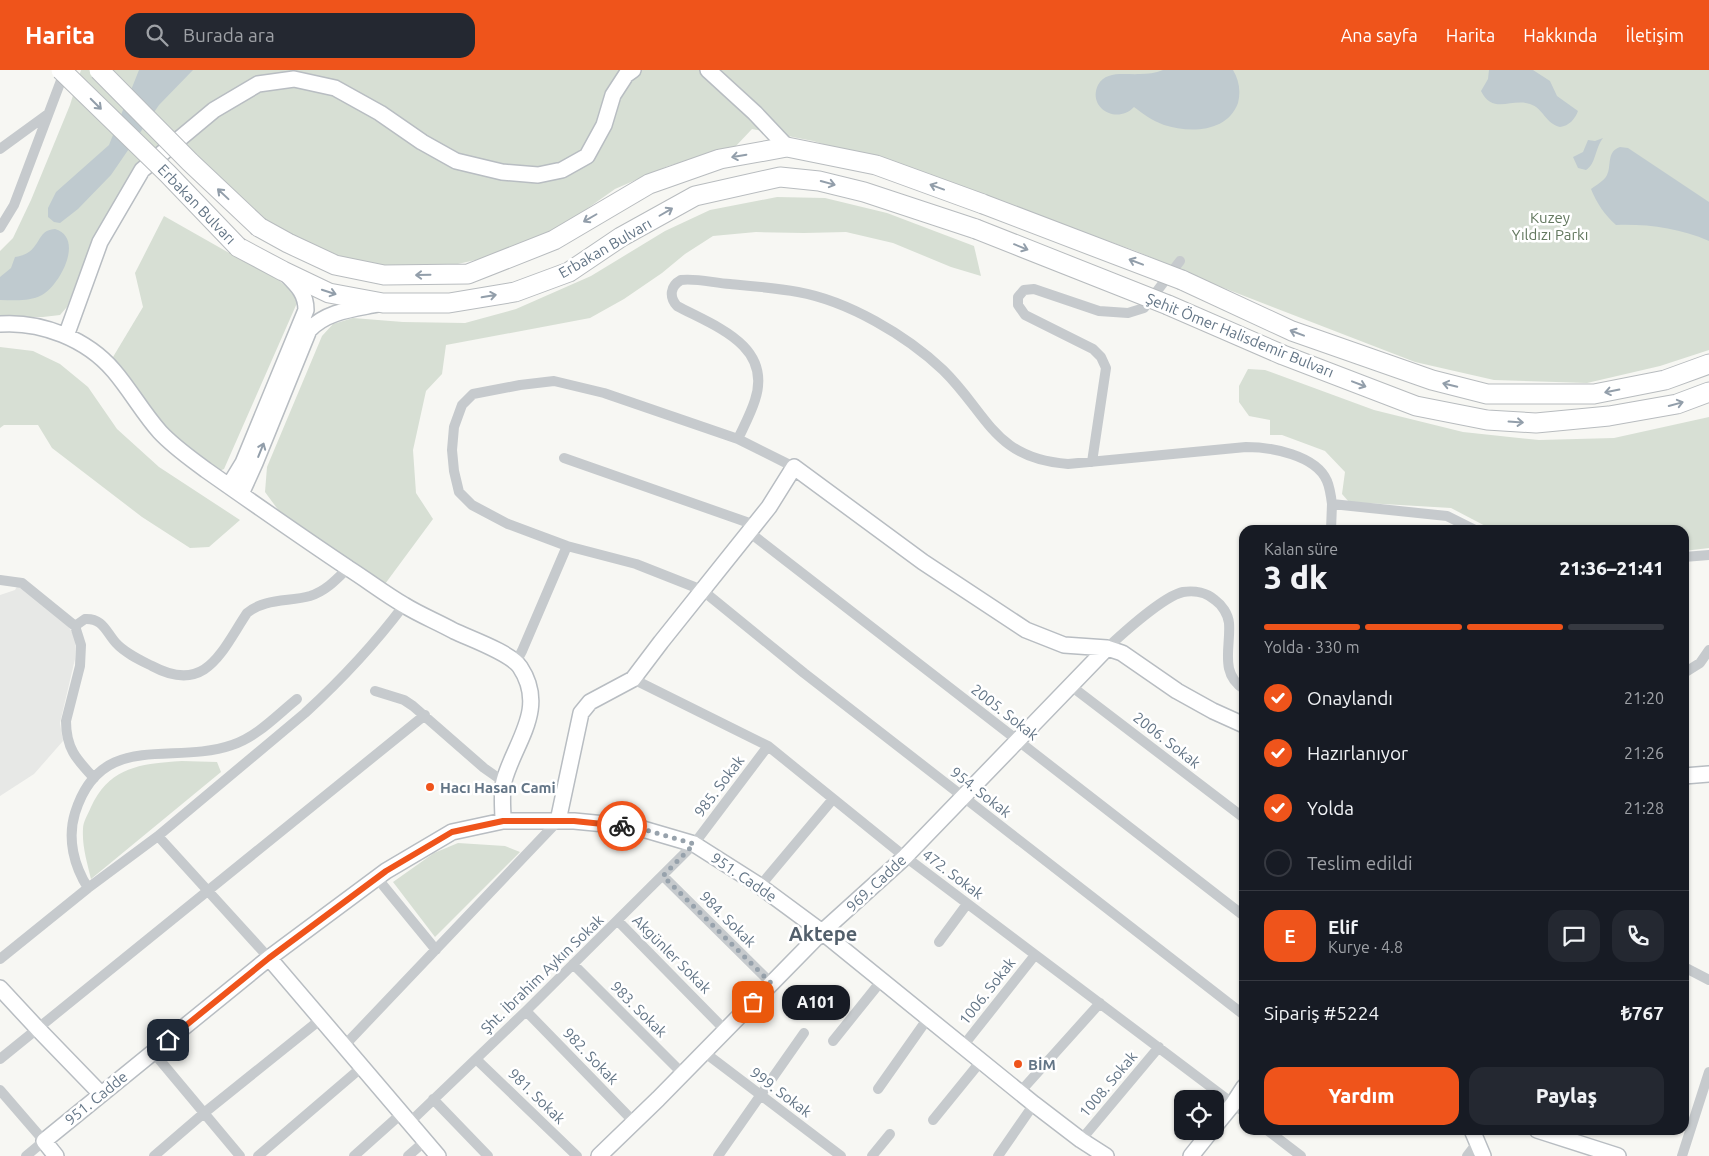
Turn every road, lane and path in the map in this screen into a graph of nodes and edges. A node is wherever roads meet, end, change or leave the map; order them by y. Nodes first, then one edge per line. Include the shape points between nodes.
1 (63, 70) edge
2 (99, 70) edge
3 (633, 70) edge
4 (708, 70) edge
5 (48, 114) junction
6 (787, 147) junction
7 (0, 149) edge
8 (780, 177) joint
9 (0, 228) edge
10 (1181, 270) junction
11 (282, 271) junction
12 (383, 303) junction
13 (0, 324) edge
14 (66, 336) junction
15 (1709, 364) edge
16 (1709, 392) edge
17 (738, 438) junction
18 (564, 458) dead end
19 (1092, 462) junction
20 (794, 467) junction
21 (235, 490) junction
22 (1332, 504) junction
23 (1331, 525) edge
24 (1465, 525) edge
25 (752, 528) junction
26 (567, 546) junction
27 (1709, 555) edge
28 (1689, 557) edge
29 (348, 568) junction
30 (0, 580) edge
31 (702, 590) junction
32 (404, 606) junction
33 (75, 626) junction
34 (1106, 648) junction
35 (1709, 650) edge
36 (516, 662) junction
37 (1689, 670) edge
38 (634, 679) junction
39 (1239, 684) edge
40 (1071, 686) junction
41 (375, 691) dead end
42 (297, 699) dead end
43 (425, 715) junction
44 (1239, 723) edge
45 (1017, 740) junction
46 (768, 746) junction
47 (1709, 774) edge
48 (1689, 776) edge
49 (94, 778) junction
50 (504, 782) junction
51 (962, 796) junction
52 (834, 799) junction
53 (1239, 814) edge
54 (503, 821) junction
55 (558, 821) junction
56 (158, 836) junction
57 (694, 844) junction
58 (905, 857) junction
59 (663, 876) junction
60 (377, 878) junction
61 (760, 886) junction
62 (88, 888) junction
63 (208, 889) junction
64 (967, 904) junction
65 (1239, 912) edge
66 (618, 921) junction
67 (822, 932) junction
68 (939, 942) dead end
69 (436, 950) junction
70 (1035, 955) junction
71 (269, 958) junction
72 (0, 959) edge
73 (573, 964) junction
74 (1689, 970) edge
75 (882, 980) junction
76 (1709, 980) edge
77 (772, 984) junction
78 (0, 988) edge
79 (1100, 1003) junction
80 (1239, 1011) edge
81 (526, 1012) junction
82 (928, 1018) junction
83 (321, 1019) junction
84 (38, 1029) junction
85 (725, 1030) junction
86 (804, 1033) dead end
87 (833, 1041) dead end
88 (344, 1046) junction
89 (963, 1046) junction
90 (1158, 1047) junction
91 (153, 1052) junction
92 (704, 1052) junction
93 (476, 1058) junction
94 (0, 1059) edge
95 (981, 1061) junction
96 (362, 1067) junction
97 (1709, 1072) edge
98 (683, 1074) junction
99 (878, 1089) dead end
100 (0, 1090) edge
101 (1020, 1092) junction
102 (101, 1094) junction
103 (760, 1095) junction
104 (434, 1099) junction
105 (1034, 1104) junction
106 (1238, 1108) edge
107 (204, 1113) junction
108 (405, 1119) junction
109 (1224, 1119) edge
110 (933, 1120) dead end
111 (635, 1122) junction
112 (890, 1134) dead end
113 (1689, 1134) edge
114 (1274, 1135) edge
115 (1558, 1135) edge
116 (1689, 1135) edge
117 (1081, 1140) junction
118 (1204, 1140) edge
119 (44, 1141) junction
120 (424, 1142) junction
121 (1477, 1143) edge
122 (26, 1156) edge
123 (56, 1156) edge
124 (154, 1156) edge
125 (240, 1156) edge
126 (258, 1156) edge
127 (354, 1156) edge
128 (408, 1156) edge
129 (438, 1156) edge
130 (488, 1156) edge
131 (577, 1156) edge
132 (600, 1156) edge
133 (718, 1156) edge
134 (841, 1156) edge
135 (872, 1156) edge
136 (998, 1156) edge
137 (1106, 1156) edge
138 (1191, 1156) edge
139 (1301, 1156) edge
140 (1468, 1156) edge
141 (1618, 1156) edge
142 (1682, 1156) edge

1 - 5 street
1 -> 11 highway, Erbakan Bulvarı, bridge via 238,247
6 -> 2 highway, Erbakan Bulvarı, bridge via 720,159 649,184 554,240 468,274 384,275 335,265 259,227
3 - 14 street via 613,95 604,125 587,156 562,170 538,175 502,172 456,161 335,88 294,80 258,84 214,110 142,170 100,242
4 - 6 street via 756,113
5 - 7 street
5 - 9 street via 14,205
10 -> 6 highway, Şehit Ömer Halisdemir Bulvarı, bridge via 876,165
12 -> 8 highway, Erbakan Bulvarı via 448,303 515,292 569,272 621,237 695,196
8 -> 16 highway, Şehit Ömer Halisdemir Bulvarı, bridge via 819,181 864,192 976,229 1416,406 1487,420 1536,423 1609,416 1677,404
15 -> 10 highway, Şehit Ömer Halisdemir Bulvarı via 1665,380 1594,394 1487,394 1432,380 1292,331
10 - 19 street via 1144,308 1128,313 1099,311 1034,289 1024,290 1018,297 1018,305 1025,315 1092,349 1106,368
11 -> 12 highway, Erbakan Bulvarı via 329,293
11 - 21 street via 296,283 306,299 306,310
21 -> 12 street via 256,463 309,330 330,315
13 - 14 street via 34,326
14 - 21 street via 113,369 166,438
17 - 19 street via 758,391 754,362 734,336 673,302 671,291 681,280 798,292 847,308 890,330 932,360 952,379 992,430 1013,448 1054,463
17 - 20 street, 954. Sokak
17 - 26 street, 954. Sokak via 604,393 554,381 473,394 462,405 454,426 452,450 459,492 472,505 508,524
18 - 25 street, 2005. Sokak
19 - 22 street via 1246,447 1273,449 1312,464 1321,472
20 - 25 street
20 - 34 street via 923,562 1026,630 1064,645
21 - 29 street
22 - 23 street
22 - 24 street via 1447,516
25 - 31 street
25 - 45 street, 2005. Sokak
26 - 31 street, 954. Sokak via 636,564
26 - 36 street
27 - 28 street
29 - 32 street
29 - 33 street via 330,585 310,596 253,608 214,662 206,669 187,676 169,674 124,650 98,621 85,619
30 - 33 street via 22,584
31 - 38 street
31 - 51 street, 954. Sokak
32 - 36 street
32 - 56 street via 369,650 327,693
33 - 49 street via 81,657 66,721 67,740 76,759
34 - 39 street via 1171,596 1190,591 1206,594 1218,602 1229,622 1228,667
34 - 40 street, 969. Cadde
34 - 44 street via 1122,654 1188,698
35 - 37 street via 1700,663
36 - 50 street via 526,681 530,711
38 - 46 street, 472. Sokak
38 - 55 street via 590,702 581,713
40 - 45 street, 969. Cadde
40 - 53 street, 2006. Sokak
41 - 43 street via 404,700
42 - 49 street via 248,738 235,744 209,751 131,756 103,769
43 - 50 street
43 - 63 street
45 - 51 street, 969. Cadde
45 - 65 street, 2005. Sokak
46 - 52 street, 472. Sokak
46 - 57 street, 985. Sokak
47 - 48 street
49 - 62 street via 80,800 72,831 75,862
50 - 54 street
51 - 58 street, 969. Cadde
51 - 80 street, 954. Sokak
52 - 58 street, 472. Sokak
52 - 61 street
54 - 55 street, 951. Cadde
54 - 60 street, 951. Cadde via 452,832
55 - 57 street, 951. Cadde via 636,827
55 - 69 street
56 - 62 street
56 - 63 street
57 - 59 street, Şht. İbrahim Aykın Sokak
57 - 61 street, 951. Cadde
58 - 64 street, 472. Sokak
58 - 67 street, 969. Cadde
59 - 66 street, Şht. İbrahim Aykın Sokak
59 - 77 street, 984. Sokak
60 - 69 street
60 - 71 street, 951. Cadde
61 - 67 street, 951. Cadde
62 - 72 street
63 - 71 street
63 - 84 street
64 - 68 street
64 - 70 street, 472. Sokak
66 - 73 street, Şht. İbrahim Aykın Sokak
66 - 85 street, Akgünler Sokak
67 - 75 street, 951. Cadde
67 - 77 street, 969. Cadde
69 - 88 street
70 - 79 street, 472. Sokak
70 - 89 street, 1006. Sokak
71 - 83 street
71 - 91 street, 951. Cadde
73 - 81 street, Şht. İbrahim Aykın Sokak
73 - 98 street, 983. Sokak
74 - 76 street
75 - 82 street, 951. Cadde
75 - 87 street
77 - 85 street, 969. Cadde
78 - 84 street
79 - 90 street, 472. Sokak
79 - 101 street
81 - 93 street, Şht. İbrahim Aykın Sokak
81 - 111 street, 982. Sokak
82 - 89 street, 951. Cadde
82 - 99 street
83 - 88 street
83 - 107 street
84 - 94 street
84 - 102 street
85 - 92 street, 969. Cadde
86 - 103 street
88 - 96 street
89 - 95 street, 951. Cadde
90 - 106 street, 472. Sokak
90 - 117 street, 1008. Sokak
91 - 102 street, 951. Cadde
91 - 107 street
92 - 98 street, 969. Cadde
92 - 103 street, 999. Sokak
93 - 104 street, Şht. İbrahim Aykın Sokak
93 - 131 street, 981. Sokak
95 - 101 street, 951. Cadde
95 - 110 street
96 - 108 street
96 - 126 street
97 - 113 street
98 - 111 street, 969. Cadde
100 - 119 street
101 - 105 street, 951. Cadde
102 - 119 street, 951. Cadde
103 - 133 street
103 - 134 street, 999. Sokak
104 - 108 street, Şht. İbrahim Aykın Sokak
104 - 130 street
105 - 117 street, 951. Cadde
105 - 136 street
106 - 109 street
107 - 124 street
107 - 125 street
108 - 120 street
108 - 127 street, Şht. İbrahim Aykın Sokak
111 - 132 street, 969. Cadde
112 - 135 street
114 - 139 street
115 - 141 street
116 - 142 street
117 - 137 street, 951. Cadde
118 - 138 street
119 - 122 street
119 - 123 street
120 - 128 street
120 - 129 street
121 - 140 street

